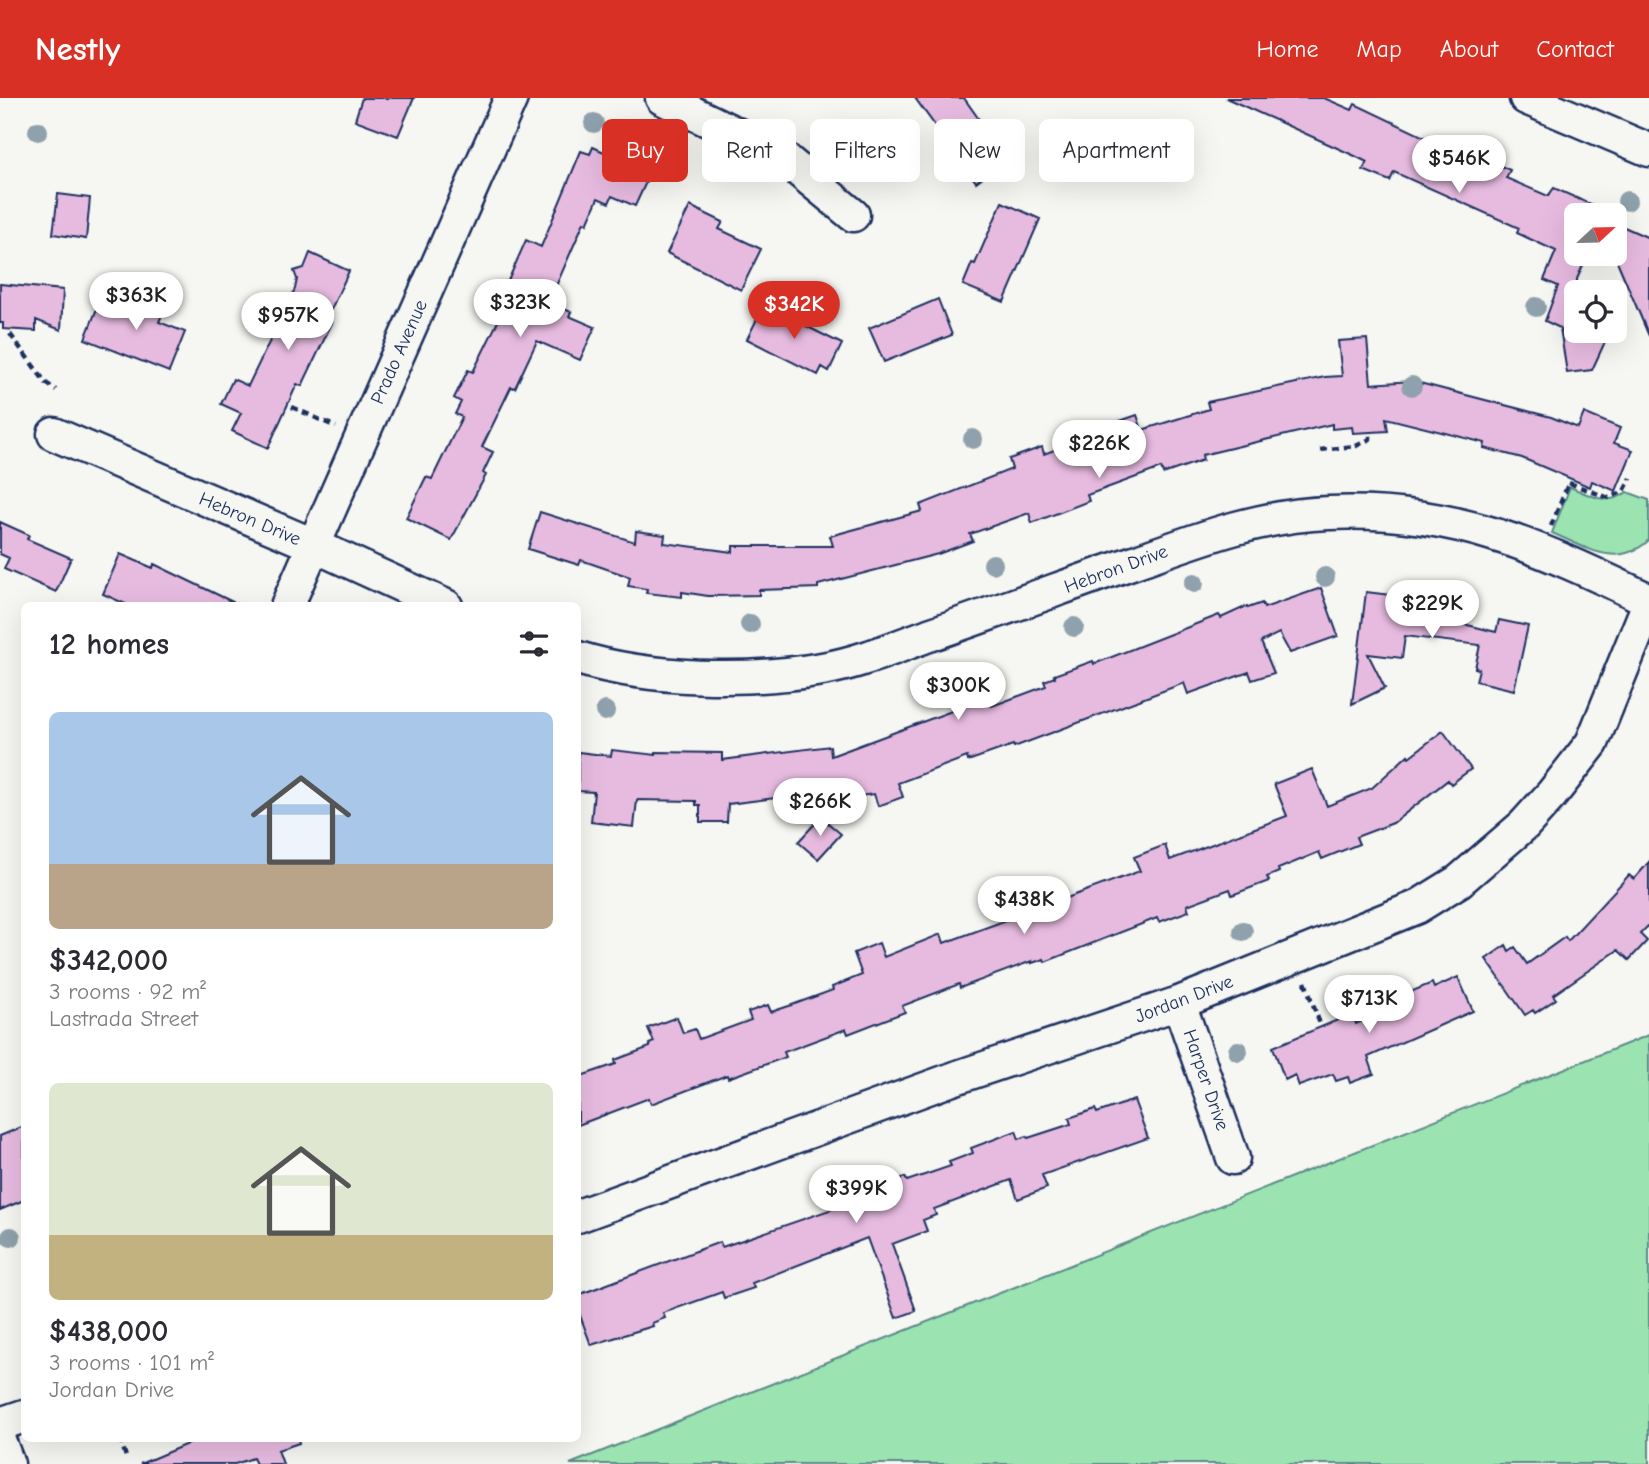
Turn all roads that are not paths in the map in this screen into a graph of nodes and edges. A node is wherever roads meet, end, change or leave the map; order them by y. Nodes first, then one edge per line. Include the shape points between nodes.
1 (512, 98) edge
2 (662, 98) edge
3 (1526, 98) edge
4 (1649, 150) edge
5 (853, 215) dead end
6 (54, 434) dead end
7 (313, 545) junction
8 (289, 602) edge
9 (437, 602) edge
10 (1649, 602) edge
11 (581, 659) edge
12 (1179, 1003) junction
13 (1233, 1158) dead end
14 (581, 1215) edge
15 (21, 1417) edge
16 (0, 1424) edge
17 (0, 1443) edge
18 (8, 1464) edge

1 - 7 street, Prado Avenue
2 - 5 street via 780,155
3 - 4 street
6 - 7 street, Hebron Drive
7 - 8 street, Prado Avenue
7 - 9 street, Hebron Drive
10 - 11 street, Hebron Drive via 1541,550 1484,529 1418,517 1345,512 1248,524 823,669 754,676 677,676
10 - 12 street, Jordan Drive via 1592,743 1524,825 1459,881 1417,907
12 - 13 street, Harper Drive
12 - 14 street, Jordan Drive via 958,1077
15 - 16 street
17 - 18 street

